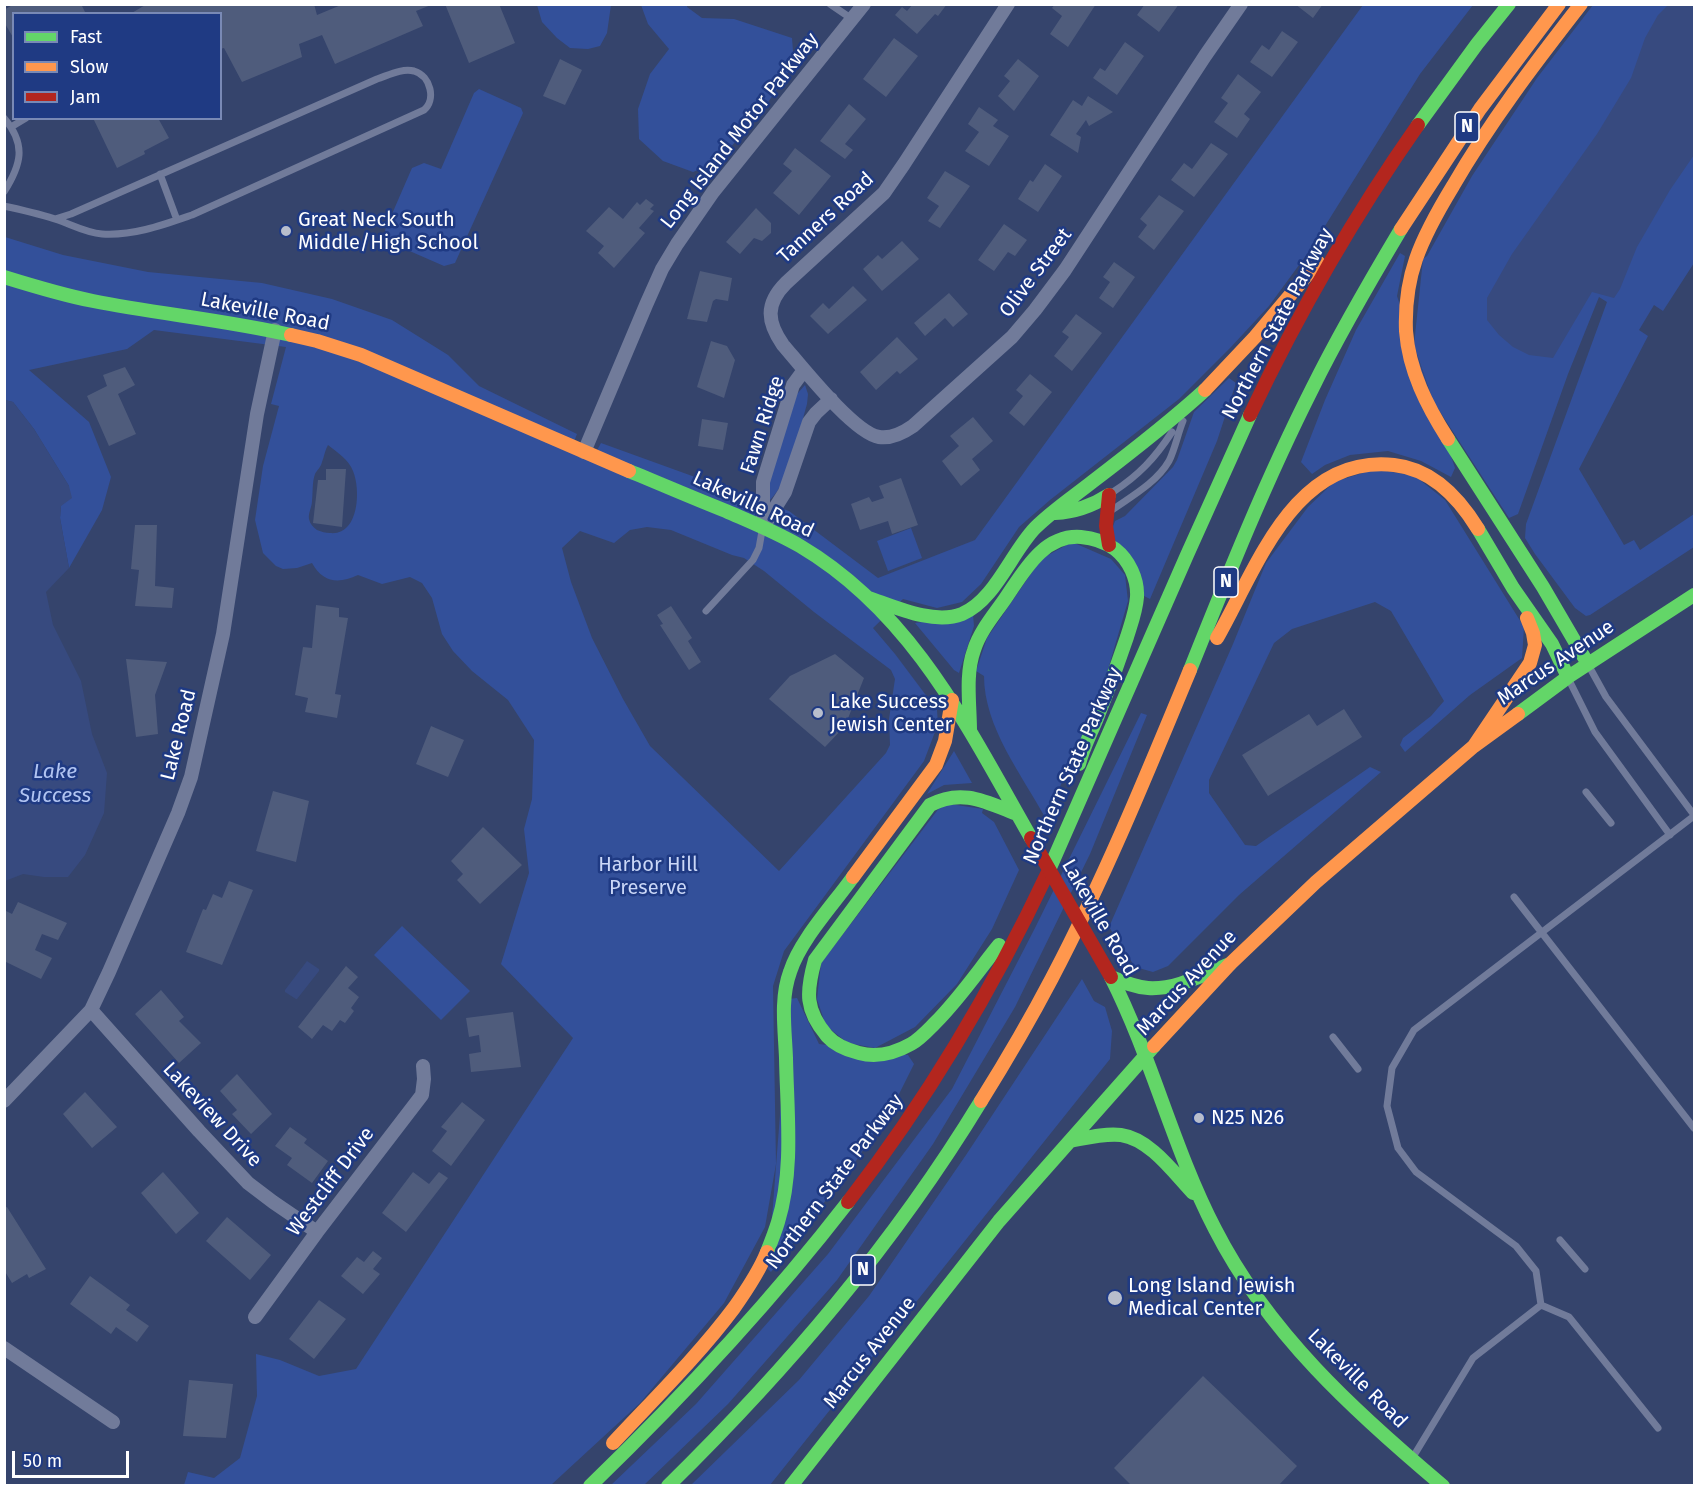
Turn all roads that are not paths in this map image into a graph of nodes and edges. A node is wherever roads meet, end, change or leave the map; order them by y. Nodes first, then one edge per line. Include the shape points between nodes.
1 (830, 4) edge
2 (864, 4) edge
3 (1008, 4) edge
4 (1241, 4) edge
5 (1509, 4) edge
6 (1559, 4) edge
7 (1581, 4) edge
8 (852, 19) junction
9 (4, 118) edge
10 (23, 120) edge
11 (11, 127) junction
12 (160, 174) junction
13 (4, 192) edge
14 (1369, 201) junction
15 (4, 206) edge
16 (56, 219) junction
17 (177, 220) junction
18 (4, 277) edge
19 (275, 330) junction
20 (804, 370) junction
21 (831, 399) junction
22 (1187, 407) junction
23 (584, 452) junction
24 (1109, 495) junction
25 (1052, 513) junction
26 (1106, 515) junction
27 (763, 527) junction
28 (1108, 545) junction
29 (1514, 588) junction
30 (1695, 594) edge
31 (868, 598) junction
32 (706, 611) dead end
33 (1587, 664) junction
34 (1568, 677) junction
35 (952, 700) junction
36 (1170, 718) junction
37 (970, 731) junction
38 (1474, 746) junction
39 (1586, 792) dead end
40 (1017, 814) junction
41 (1695, 815) edge
42 (1611, 824) dead end
43 (1670, 835) junction
44 (1060, 844) junction
45 (1514, 897) dead end
46 (1036, 898) junction
47 (1542, 933) junction
48 (1230, 964) junction
49 (1111, 977) junction
50 (91, 1010) junction
51 (1333, 1036) dead end
52 (1144, 1056) junction
53 (423, 1066) dead end
54 (1358, 1069) dead end
55 (4, 1101) edge
56 (1695, 1128) edge
57 (1070, 1141) junction
58 (1203, 1203) junction
59 (317, 1232) junction
60 (1560, 1240) dead end
61 (1585, 1269) dead end
62 (1541, 1305) junction
63 (255, 1317) dead end
64 (4, 1348) edge
65 (113, 1422) dead end
66 (1658, 1428) dead end
67 (1412, 1459) junction
68 (576, 1485) edge
69 (590, 1485) edge
70 (668, 1485) edge
71 (791, 1485) edge
72 (1443, 1485) edge

1 - 8 lane
2 - 8 street, Long Island Motor Parkway
3 - 20 street, Tanners Road via 884,193 774,297 770,314 774,332
4 - 21 street, Olive Street via 1065,270 1012,337 918,422 896,436 870,435
5 - 14 main road, Northern State Parkway / N via 1434,104
6 - 36 main road, N via 1444,161 1340,335 1268,483
7 - 33 main road via 1496,115 1431,223 1409,281 1406,327 1416,377 1431,409
8 - 23 street, Long Island Motor Parkway via 676,244
9 - 11 lane
10 - 11 lane
11 - 13 lane via 19,143 19,163
12 - 16 lane
12 - 17 lane
12 - 17 lane via 397,72 419,73 430,89 431,101 424,110
14 - 22 main road via 1248,345
14 - 44 main road, Northern State Parkway / N via 1310,299 1245,427
15 - 16 lane
16 - 17 lane via 102,234 146,230
18 - 19 main road, Lakeville Road via 79,298
19 - 23 main road, Lakeville Road via 361,355
19 - 50 street, Lake Road via 257,414 223,633 191,777
20 - 21 street, Olive Street
20 - 27 street, Fawn Ridge via 793,385 763,482
21 - 27 street via 809,422 785,492
22 - 24 lane via 1155,457
22 - 25 main road
22 - 26 lane via 1163,469
23 - 27 main road, Lakeville Road
24 - 25 main road via 1074,512
24 - 26 main road
25 - 31 main road via 1027,537 982,600 965,612 933,616
26 - 28 main road
27 - 31 main road, Lakeville Road via 800,546
27 - 32 lane via 753,560
28 - 37 main road via 1082,537 1063,538 1035,556 975,649 970,668
28 - 44 main road via 1122,555 1131,570 1137,596 1120,659 1080,760
29 - 34 main road via 1557,653
29 - 36 main road via 1461,502 1437,479 1412,467 1394,464 1374,463 1345,470 1309,492 1282,523
29 - 38 main road via 1534,634 1535,652
30 - 33 main road, Marcus Avenue
31 - 35 main road, Lakeville Road via 909,641
33 - 34 main road, Marcus Avenue
33 - 41 lane via 1606,697
34 - 38 main road, Marcus Avenue
34 - 43 lane via 1595,732
35 - 37 main road, Lakeville Road
35 - 68 main road via 948,736 936,765 807,939 789,971 784,1005 786,1184 768,1250 722,1323
36 - 70 main road, N via 1114,852 1052,978 966,1126 901,1221 831,1311 716,1439
37 - 40 main road, Lakeville Road
38 - 48 main road, Marcus Avenue via 1316,882
39 - 42 lane
40 - 46 main road via 960,795 930,804 814,960 807,994 812,1016 835,1043 856,1054 891,1054 905,1047 925,1033 953,1003
40 - 49 main road, Lakeville Road, bridge
41 - 43 lane
43 - 47 lane
44 - 46 main road, Northern State Parkway / N
45 - 47 lane
46 - 69 main road, Northern State Parkway / N via 940,1070 822,1237 697,1380
47 - 56 lane
47 - 62 lane via 1414,1030 1392,1068 1387,1106 1398,1148 1416,1172 1516,1246 1536,1271
48 - 49 main road via 1156,988
48 - 52 main road, Marcus Avenue
49 - 52 main road, Lakeville Road
50 - 55 street, Lake Road
50 - 59 street, Lakeview Drive via 248,1182
51 - 54 lane
52 - 57 main road, Marcus Avenue
52 - 58 main road, Lakeville Road
53 - 59 street, Westcliff Drive via 422,1095
57 - 58 main road via 1112,1135 1135,1139 1147,1146
57 - 71 main road, Marcus Avenue via 991,1230
58 - 67 main road, Lakeville Road via 1230,1259 1271,1319 1359,1413
59 - 63 street, Westcliff Drive
60 - 61 lane
62 - 66 lane via 1569,1317
62 - 67 lane via 1473,1358
64 - 65 street
67 - 72 main road, Lakeville Road

